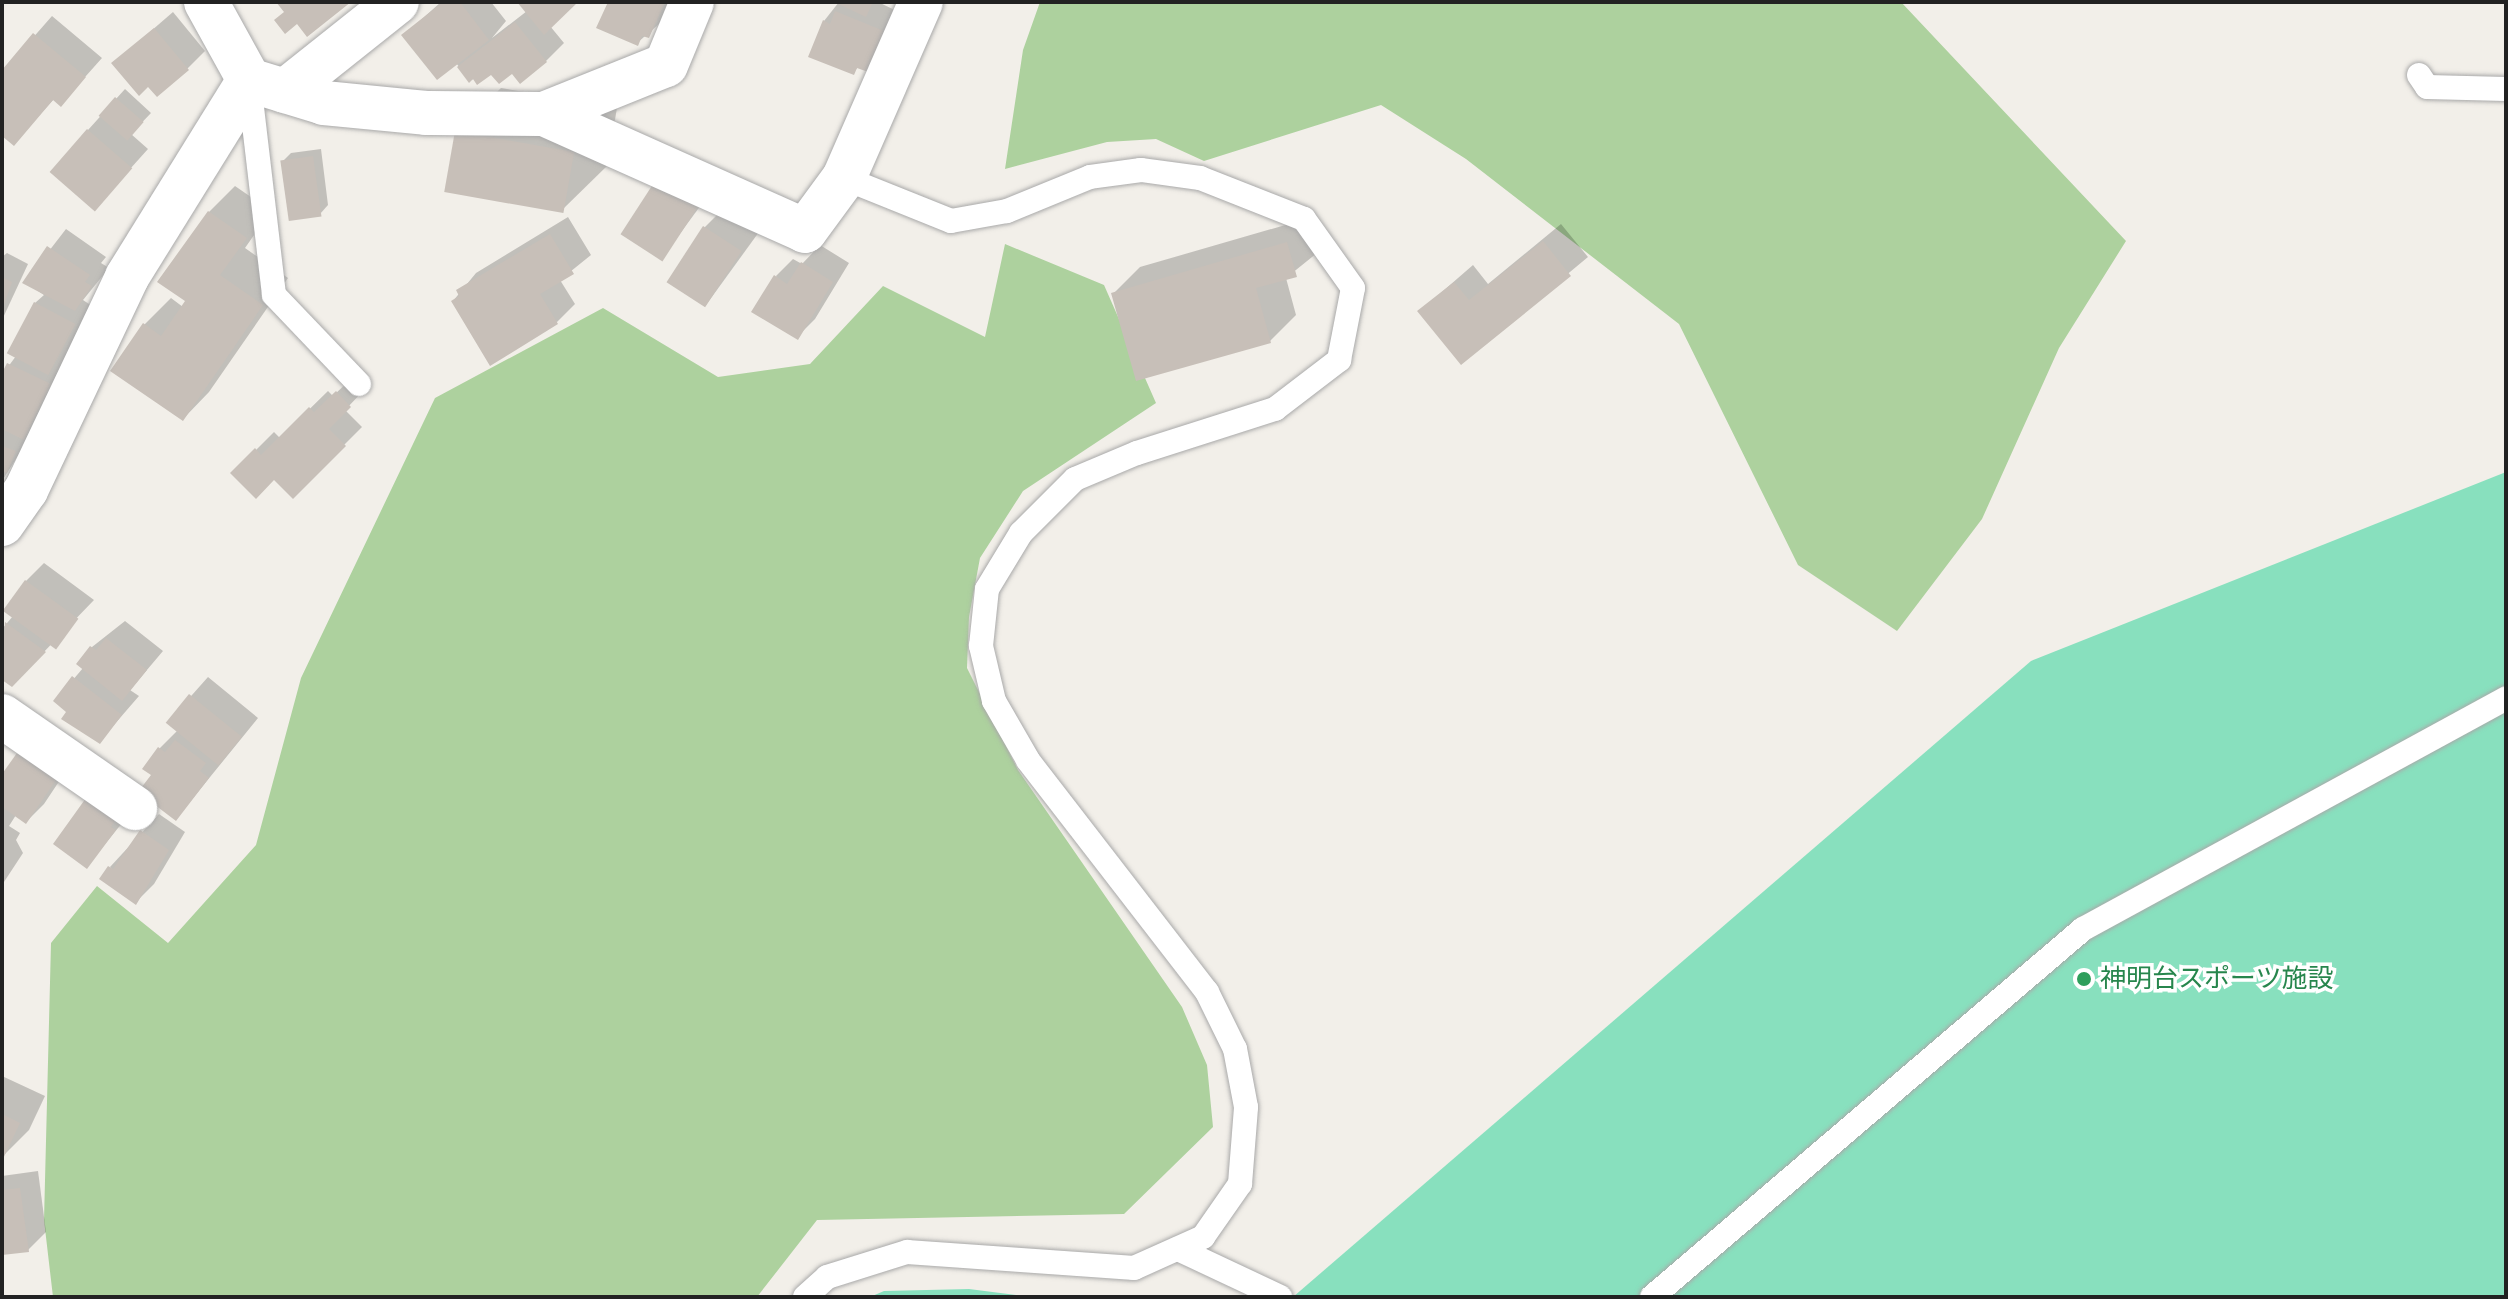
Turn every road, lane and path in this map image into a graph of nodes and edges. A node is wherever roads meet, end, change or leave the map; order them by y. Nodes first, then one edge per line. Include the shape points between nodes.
1 (206, 2) edge
2 (397, 2) edge
3 (692, 2) edge
4 (921, 2) edge
5 (2419, 75) dead end
6 (267, 86) junction
7 (2506, 89) edge
8 (544, 114) junction
9 (844, 178) junction
10 (359, 384) dead end
11 (2, 524) edge
12 (2506, 698) edge
13 (2, 716) edge
14 (135, 808) dead end
15 (1178, 1249) junction
16 (805, 1297) edge
17 (1280, 1297) edge
18 (1652, 1297) edge

1 - 6 street
2 - 6 street
3 - 8 street via 666,65
4 - 9 street
5 - 7 lane via 2427,87
6 - 8 street via 324,103 426,113
6 - 10 lane via 274,295
6 - 11 street via 127,277 65,398 26,490
8 - 9 street via 805,231
9 - 15 lane via 951,221 1007,211 1090,177 1141,170 1200,178 1304,219 1353,288 1339,360 1275,409 1137,453 1075,479 1021,533 987,589 981,646 994,701 1028,760 1207,992 1235,1049 1246,1107 1240,1184 1203,1237
12 - 18 lane via 2083,929
13 - 14 street
15 - 16 lane via 1134,1268 907,1252 827,1277
15 - 17 lane

